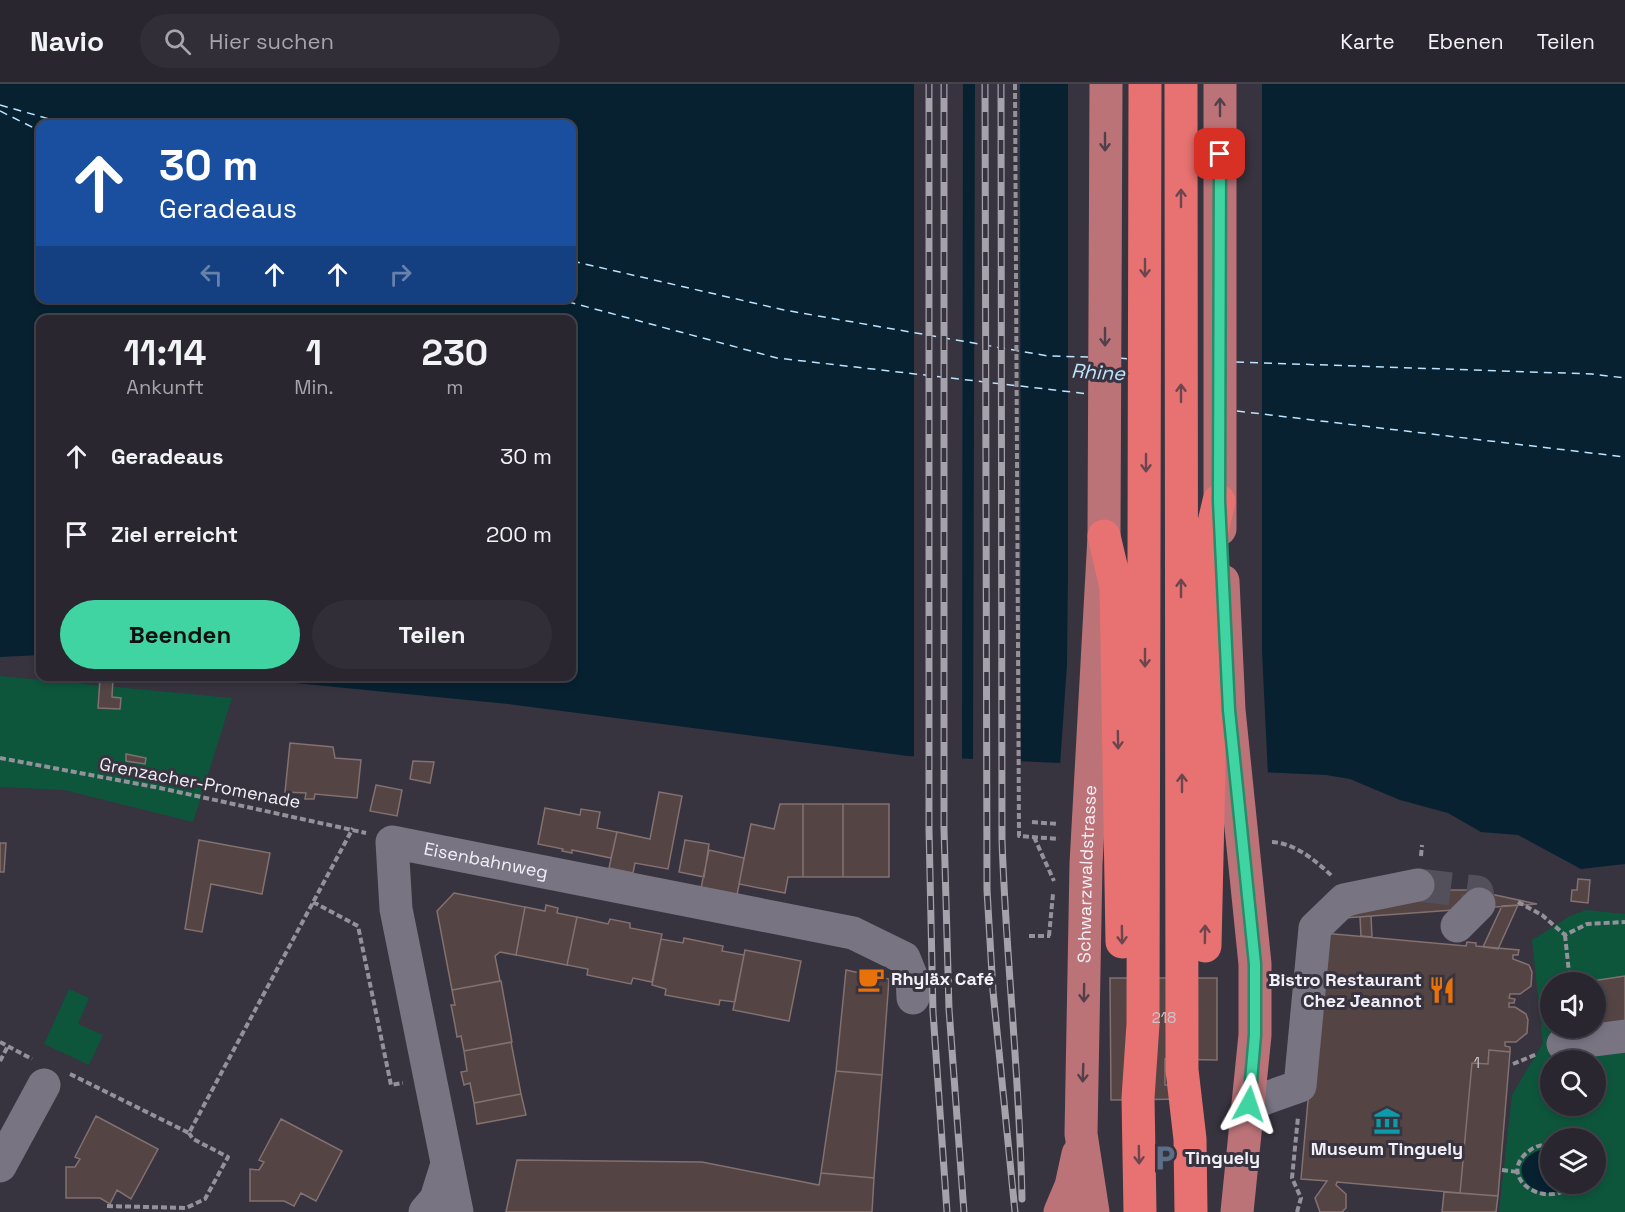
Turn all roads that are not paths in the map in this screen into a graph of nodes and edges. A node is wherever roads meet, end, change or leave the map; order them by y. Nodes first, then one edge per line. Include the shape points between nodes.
1 (1106, 84) edge
2 (1145, 84) edge
3 (1181, 84) edge
4 (1220, 84) edge
5 (1219, 501) junction
6 (1104, 536) junction
7 (1418, 885) tunnel mouth
8 (913, 998) dead end
9 (1625, 1036) edge
10 (1563, 1044) dead end
11 (46, 1072) road end
12 (1138, 1098) junction
13 (1249, 1104) junction
14 (1081, 1134) junction
15 (1190, 1139) junction
16 (447, 1164) junction
17 (0, 1166) edge
18 (1238, 1211) edge
19 (425, 1212) edge
20 (457, 1212) edge
21 (1060, 1212) edge
22 (1093, 1212) edge
23 (1140, 1212) edge
24 (1191, 1212) edge

1 -> 6 main road, Schwarzwaldstrasse
2 -> 12 highway via 1143,1024
15 -> 3 highway via 1182,1070
5 -> 4 main road
5 - 13 main road via 1229,710 1255,964 1255,1035
15 -> 5 highway via 1203,1065 1209,770 1208,548
6 -> 12 highway via 1116,587 1123,1022
6 -> 14 main road, Schwarzwaldstrasse via 1088,824
7 - 13 street via 1344,900 1315,928 1300,1086
8 - 16 street, Eisenbahnweg via 912,978 904,958 854,933 392,842 396,909
9 - 10 street
11 - 17 street
12 -> 23 highway
13 - 18 main road
14 - 21 main road via 1071,1186
14 - 22 main road, Schwarzwaldstrasse
15 - 24 highway
16 - 19 street via 436,1199
16 - 20 street

